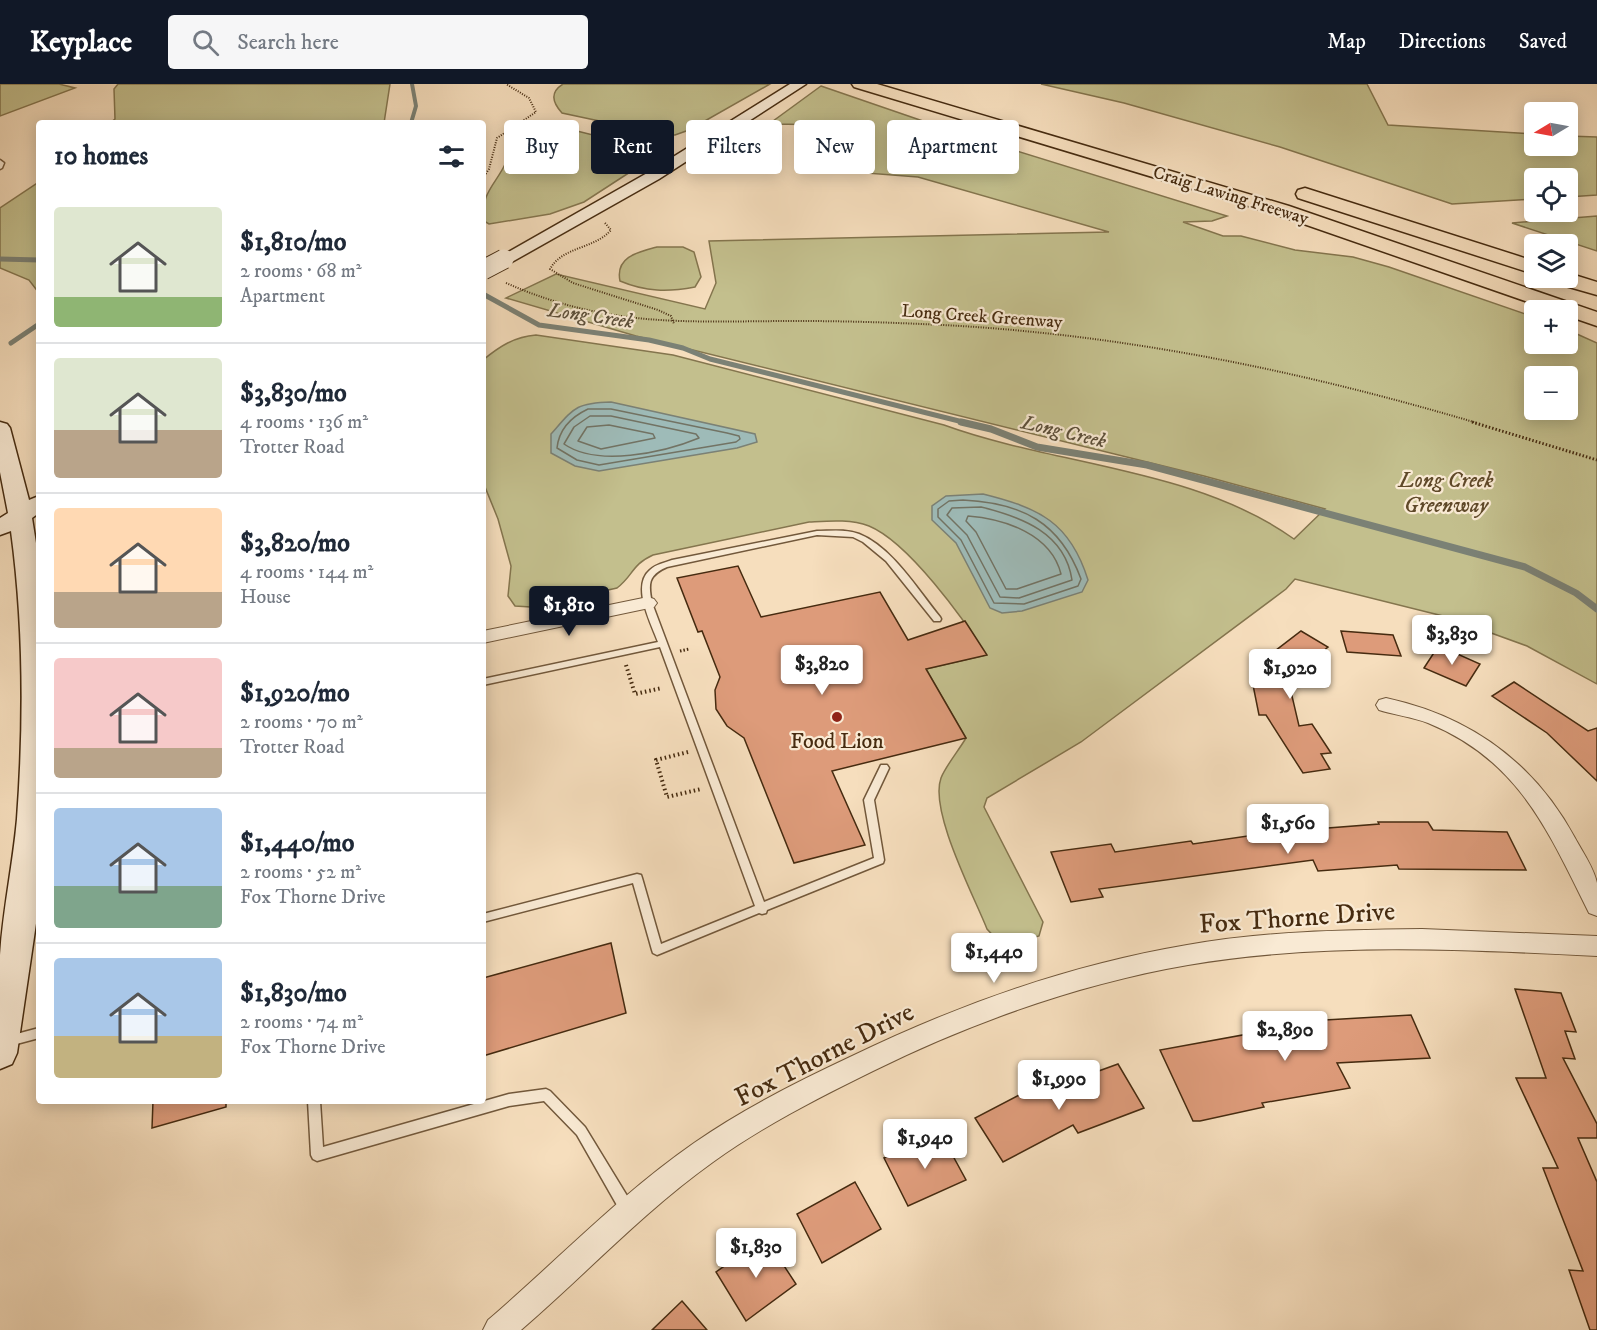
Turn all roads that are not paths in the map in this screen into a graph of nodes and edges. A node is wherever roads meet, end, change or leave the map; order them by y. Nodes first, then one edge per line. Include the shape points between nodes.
1 (860, 84) edge
2 (924, 84) edge
3 (798, 85) edge
4 (949, 91) dead end
5 (0, 161) edge
6 (0, 168) edge
7 (1283, 188) dead end
8 (1524, 265) edge
9 (490, 274) edge
10 (1578, 283) edge
11 (1597, 289) edge
12 (1597, 319) edge
13 (0, 428) edge
14 (30, 508) edge
15 (0, 528) edge
16 (648, 603) junction
17 (937, 619) dead end
18 (486, 635) edge
19 (663, 644) junction
20 (486, 681) edge
21 (1386, 705) dead end
22 (36, 709) edge
23 (36, 743) edge
24 (884, 768) dead end
25 (1597, 906) edge
26 (762, 910) junction
27 (486, 917) edge
28 (1597, 946) edge
29 (36, 1034) edge
30 (1, 1048) edge
31 (314, 1104) edge
32 (628, 1211) junction
33 (498, 1330) edge

1 - 12 highway, Craig Lawing Freeway via 1282,210
2 - 4 highway
3 - 9 main road, bridge via 747,120 504,259
5 - 6 lane
7 - 8 highway, Craig Lawing Freeway
10 - 11 highway
13 - 14 main road
14 - 15 main road
14 - 22 main road via 28,556
16 - 17 lane via 645,585 657,567 817,533 838,532 857,536 877,548
16 - 18 street
16 - 19 lane
19 - 20 lane
19 - 26 lane
21 - 25 street via 1427,715 1461,731 1513,769 1553,818
23 - 30 main road via 30,835
24 - 26 lane via 869,800 879,860
26 - 27 lane via 657,950 637,878
28 - 32 street, Fox Thorne Drive via 1466,939 1305,942 1132,965 1043,989 878,1056 794,1098 707,1150
29 - 30 lane
31 - 32 lane via 317,1155 509,1100 546,1095 581,1131
32 - 33 street, Fox Thorne Drive

